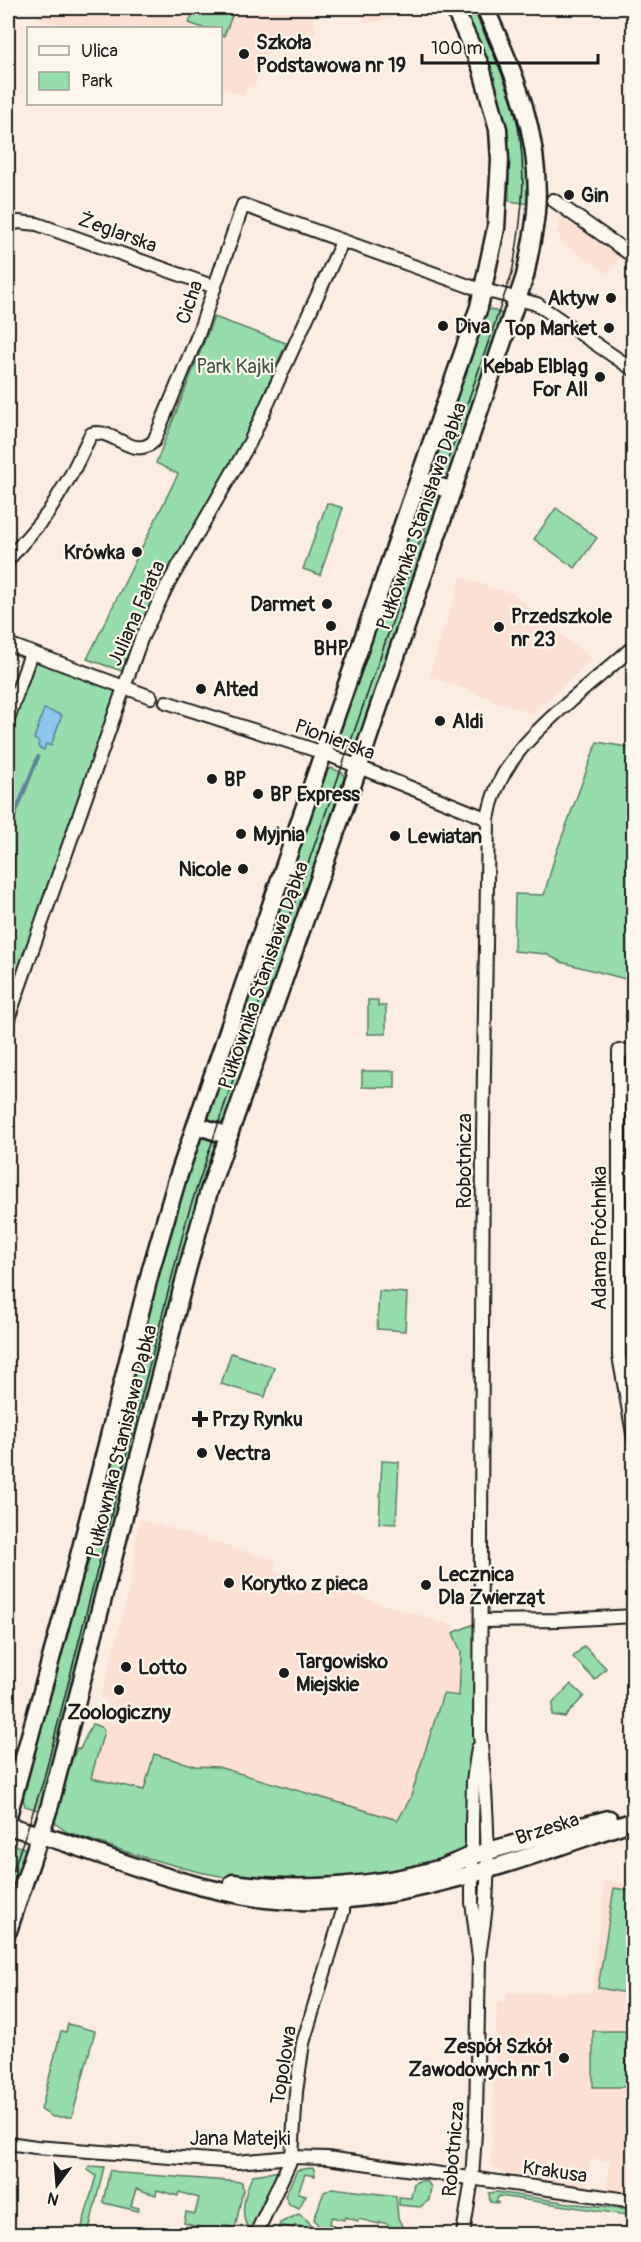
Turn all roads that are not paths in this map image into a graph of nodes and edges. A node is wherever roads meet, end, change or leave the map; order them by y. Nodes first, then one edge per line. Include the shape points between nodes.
1 (454, 8) edge
2 (484, 8) edge
3 (553, 200) dead end
4 (8, 225) edge
5 (342, 242) junction
6 (633, 257) edge
7 (215, 287) junction
8 (483, 290) junction
9 (517, 299) junction
10 (633, 370) edge
11 (419, 479) junction
12 (452, 491) junction
13 (8, 560) edge
14 (8, 644) edge
15 (633, 646) edge
16 (31, 653) junction
17 (124, 688) junction
18 (151, 697) dead end
19 (166, 702) dead end
20 (8, 719) edge
21 (324, 753) junction
22 (358, 767) junction
23 (488, 819) junction
24 (8, 1019) edge
25 (633, 1050) edge
26 (196, 1125) junction
27 (229, 1136) junction
28 (633, 1439) edge
29 (633, 1616) edge
30 (481, 1622) junction
31 (633, 1812) edge
32 (8, 1816) edge
33 (633, 1821) edge
34 (8, 1826) edge
35 (40, 1836) junction
36 (479, 1862) junction
37 (164, 1875) junction
38 (343, 1899) junction
39 (8, 1931) edge
40 (8, 2143) edge
41 (292, 2157) junction
42 (472, 2179) junction
43 (633, 2201) edge
44 (256, 2235) edge
45 (463, 2235) edge

1 - 8 street, Pułkownika Stanisława Dąbka via 481,67 498,129 497,217
2 - 9 street, Pułkownika Stanisława Dąbka via 522,97 535,158 532,240
3 - 6 street
4 - 7 street, Żeglarska via 37,224
5 - 7 street, Cicha via 243,205
5 - 8 street, Cicha
5 - 17 street, Juliana Fałata via 250,442 141,639
7 - 13 street, Cicha via 154,441 138,448 100,433 91,434 48,513
8 - 9 street, Cicha
8 - 11 street, Pułkownika Stanisława Dąbka
9 - 10 street, Cicha via 541,306
9 - 12 street, Pułkownika Stanisława Dąbka
11 - 12 street
11 - 21 street, Pułkownika Stanisława Dąbka
12 - 22 street, Pułkownika Stanisława Dąbka
14 - 16 street
15 - 23 street, Robotnicza via 517,752 494,792
16 - 17 street
16 - 20 street
17 - 18 street
17 - 24 street, Juliana Fałata
19 - 21 street, Pionierska
21 - 22 street, Pionierska
21 - 26 street, Pułkownika Stanisława Dąbka
22 - 23 street, Pionierska
22 - 27 street, Pułkownika Stanisława Dąbka
23 - 30 street, Robotnicza
25 - 28 street, Adama Próchnika via 619,1051 619,1356
26 - 27 street
26 - 32 street, Pułkownika Stanisława Dąbka via 151,1269
27 - 35 street, Pułkownika Stanisława Dąbka via 187,1270
29 - 30 street
30 - 36 street, Robotnicza via 480,1735 485,1780
31 - 36 street, Brzeska
33 - 36 street, Brzeska
34 - 35 street
35 - 37 street
35 - 39 street, Pułkownika Stanisława Dąbka
36 - 37 street via 314,1887 254,1886
36 - 38 street via 391,1894
36 - 42 street, Robotnicza via 486,1902 479,1958
37 - 38 street via 266,1899
38 - 41 street, Topolowa via 343,1911 303,2043
40 - 41 street, Jana Matejki via 237,2162
41 - 42 street, Jana Matejki via 327,2158
41 - 44 street, Topolowa
42 - 43 street, Krakusa
42 - 45 street, Robotnicza

